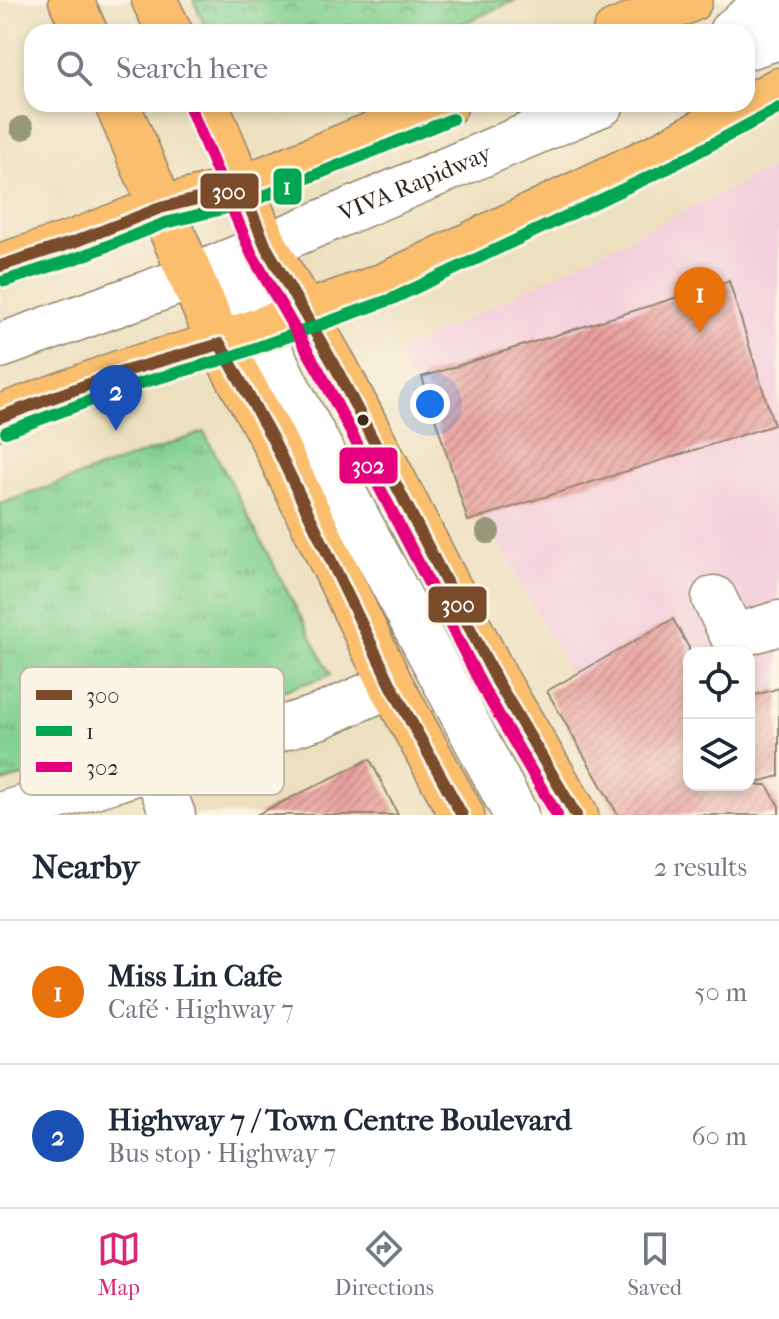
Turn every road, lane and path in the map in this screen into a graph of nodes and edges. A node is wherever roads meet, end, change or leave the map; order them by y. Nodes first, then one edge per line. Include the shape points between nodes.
1 (71, 0) edge
2 (154, 0) edge
3 (690, 0) edge
4 (771, 0) edge
5 (82, 24) edge
6 (166, 24) edge
7 (634, 24) edge
8 (741, 24) edge
9 (779, 37) edge
10 (755, 44) edge
11 (779, 90) edge
12 (755, 103) edge
13 (120, 112) edge
14 (209, 112) edge
15 (427, 112) edge
16 (583, 112) edge
17 (738, 112) edge
18 (242, 188) junction
19 (160, 208) junction
20 (228, 262) junction
21 (0, 266) edge
22 (305, 313) junction
23 (260, 329) junction
24 (220, 344) junction
25 (0, 346) edge
26 (0, 417) edge
27 (714, 598) dead end
28 (779, 623) edge
29 (391, 685) junction
30 (284, 727) edge
31 (64, 795) edge
32 (165, 795) edge
33 (0, 815) edge
34 (173, 815) edge
35 (462, 815) edge
36 (516, 815) edge
37 (576, 815) edge

1 - 5 main road
2 - 6 main road
3 - 7 main road
4 - 8 street
9 - 10 street
11 - 12 main road
13 - 19 main road
14 - 18 main road
15 - 18 main road
16 - 20 street, VIVA Rapidway
17 - 22 main road via 385,285
18 - 19 main road
18 - 20 main road
19 - 20 main road
19 - 21 main road
20 - 22 main road
20 - 23 street
20 - 24 main road
20 - 25 street, VIVA Rapidway
22 - 23 main road
22 - 37 main road via 497,681
23 - 24 main road
23 - 36 street
24 - 26 main road via 122,372
24 - 29 main road via 272,438
27 - 28 street via 733,637
29 - 30 street
29 - 35 main road
31 - 33 street
32 - 34 street

